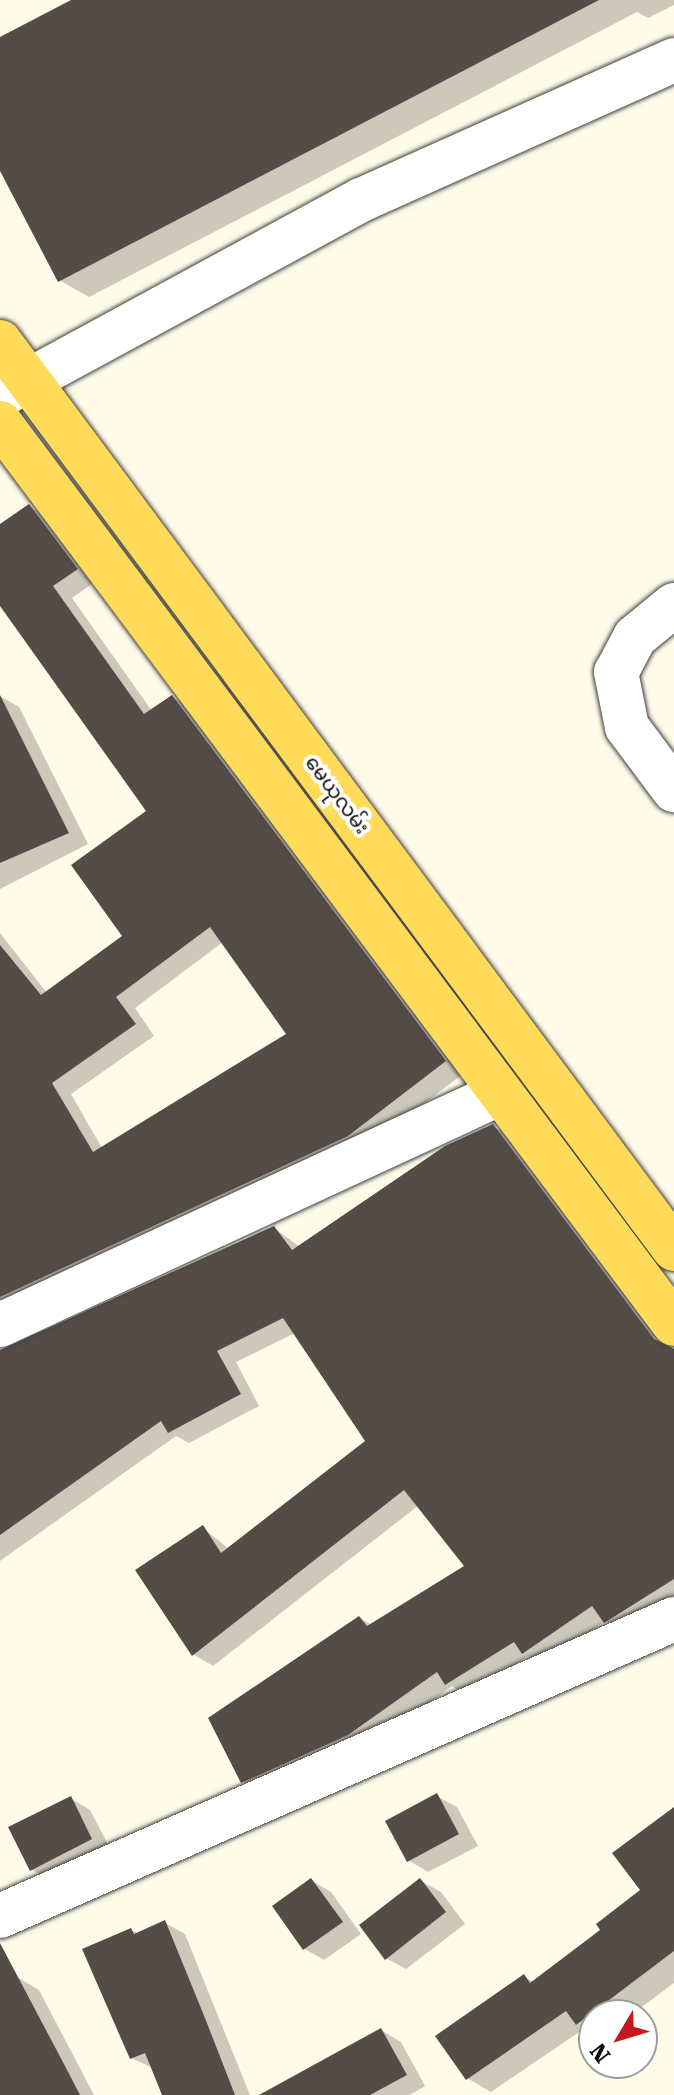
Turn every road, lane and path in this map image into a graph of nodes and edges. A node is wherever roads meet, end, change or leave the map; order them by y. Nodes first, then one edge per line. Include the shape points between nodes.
1 (674, 60) edge
2 (0, 342) edge
3 (14, 388) edge
4 (0, 423) edge
5 (674, 605) edge
6 (674, 790) edge
7 (501, 1093) junction
8 (674, 1249) edge
9 (674, 1324) edge
10 (0, 1325) edge
11 (674, 1619) edge
12 (0, 1916) edge

1 - 3 street via 361,200
2 - 3 main road, မေယုလမ်း
3 - 8 main road, မေယုလမ်း
4 - 7 main road
5 - 6 street via 635,637 616,672 627,727
7 - 9 main road
7 - 10 street
11 - 12 street

